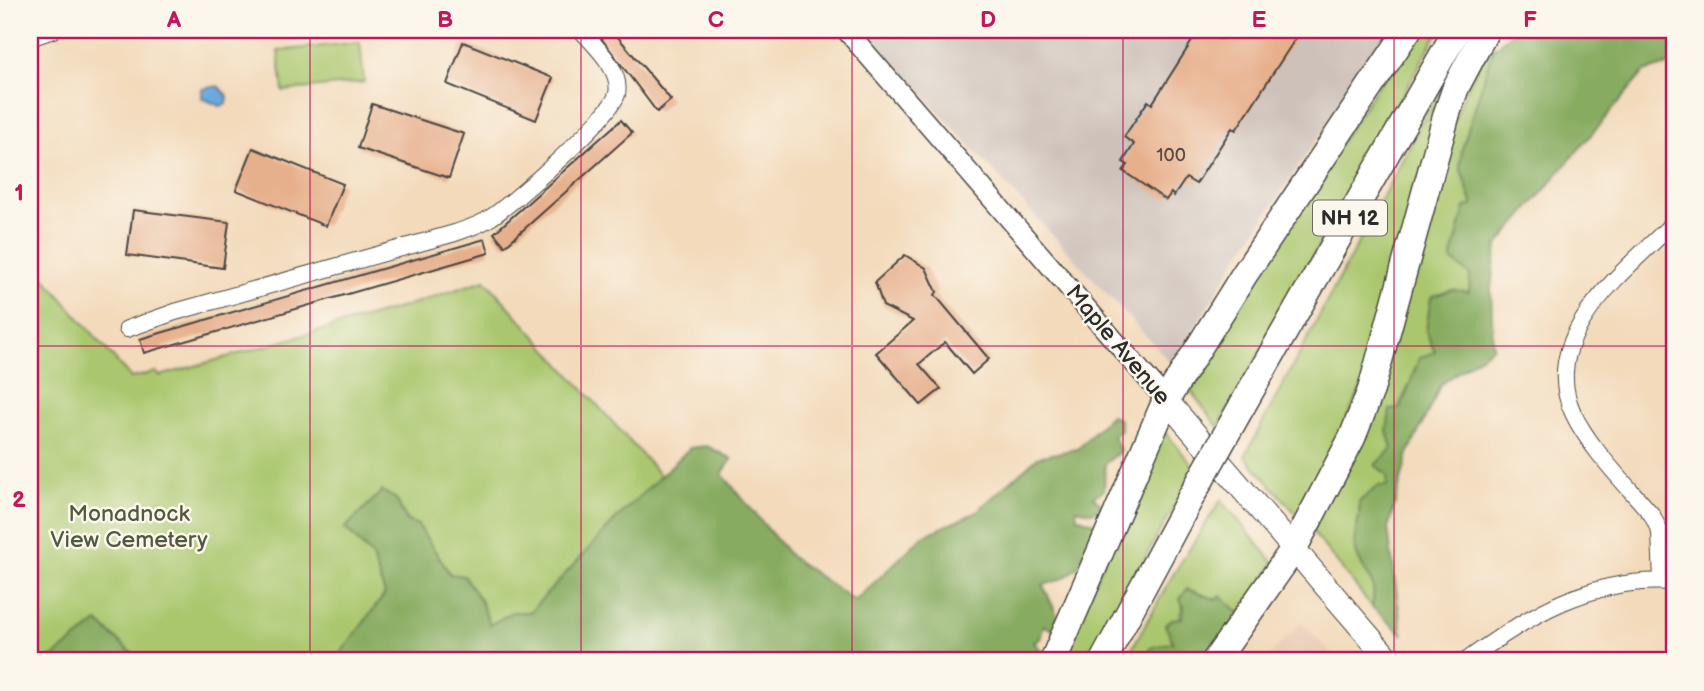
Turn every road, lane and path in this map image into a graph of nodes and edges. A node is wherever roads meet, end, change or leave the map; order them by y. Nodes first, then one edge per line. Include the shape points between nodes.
1 (53, 30) edge
2 (581, 30) edge
3 (846, 30) edge
4 (1408, 30) edge
5 (1457, 30) edge
6 (1486, 30) edge
7 (30, 38) edge
8 (1674, 222) edge
9 (127, 329) dead end
10 (1166, 400) junction
11 (1293, 550) junction
12 (1668, 582) edge
13 (1053, 661) edge
14 (1103, 661) edge
15 (1215, 661) edge
16 (1390, 661) edge
17 (1466, 661) edge

1 - 7 street
2 - 9 street via 607,60 617,95 594,127 489,219 455,233
3 - 10 street, Maple Avenue
4 - 10 highway
5 - 14 highway, NH 12, bridge via 1242,406
6 - 11 highway via 1447,113 1371,390 1341,461
8 - 12 street via 1592,307 1568,350 1565,373 1567,394 1582,428 1660,531
10 - 11 main road, Maple Avenue
10 - 13 highway
11 - 15 highway
11 - 16 main road, Maple Avenue
12 - 17 street via 1632,583 1572,596 1533,615

